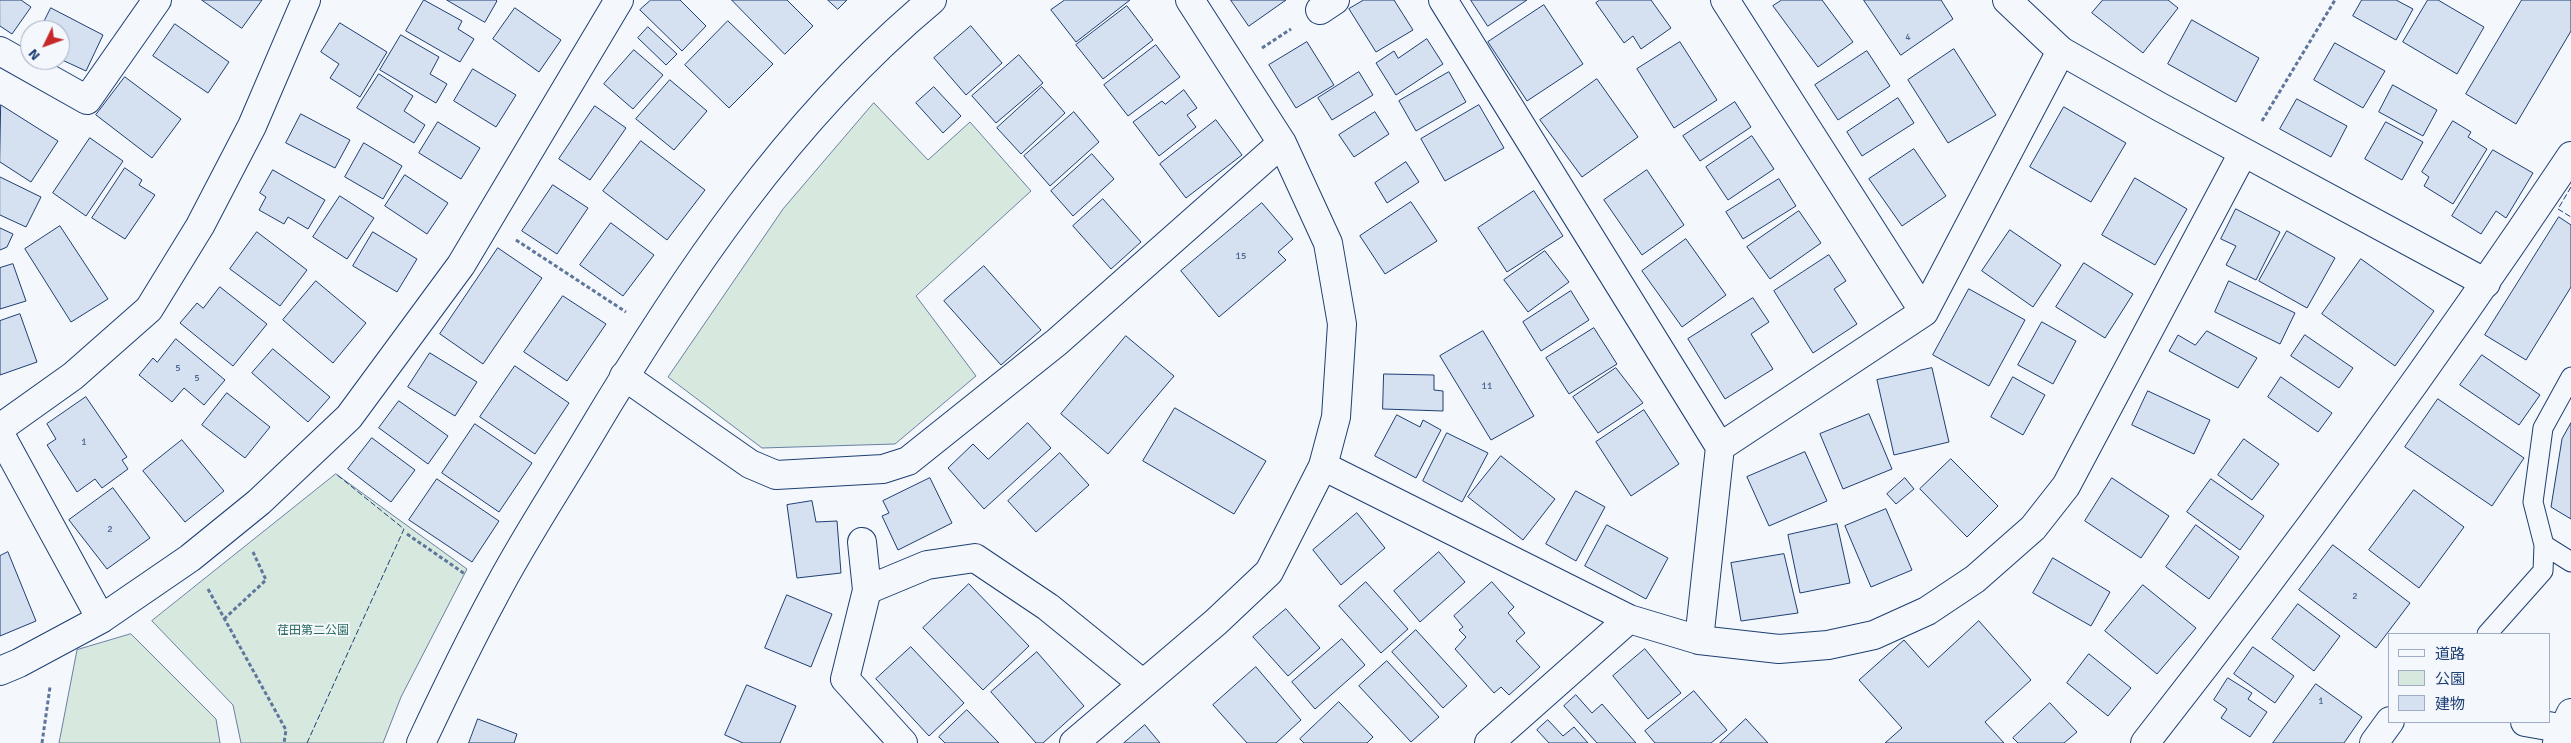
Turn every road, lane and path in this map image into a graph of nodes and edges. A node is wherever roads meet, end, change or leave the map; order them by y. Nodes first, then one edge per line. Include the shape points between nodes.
1 (157, 0) edge
2 (306, 0) edge
3 (619, 0) edge
4 (932, 0) edge
5 (1190, 0) edge
6 (1443, 0) edge
7 (1725, 0) edge
8 (2007, 0) edge
9 (2335, 0) edge
10 (1328, 5) edge
11 (2061, 51) junction
12 (0, 52) edge
13 (1254, 53) dead end
14 (1282, 143) junction
15 (2243, 152) junction
16 (2571, 156) edge
17 (487, 222) junction
18 (2486, 283) junction
19 (1924, 312) junction
20 (632, 316) dead end
21 (624, 376) junction
22 (2571, 377) edge
23 (0, 428) edge
24 (0, 434) edge
25 (1720, 447) junction
26 (1323, 466) junction
27 (238, 520) junction
28 (407, 534) dead end
29 (862, 542) dead end
30 (2544, 545) junction
31 (190, 558) junction
32 (2571, 562) edge
33 (472, 579) dead end
34 (867, 590) junction
35 (100, 619) junction
36 (1629, 619) junction
37 (224, 620) junction
38 (2488, 633) edge
39 (1699, 640) junction
40 (56, 644) junction
41 (0, 670) edge
42 (1144, 684) junction
43 (2389, 723) edge
44 (2531, 723) edge
45 (2565, 729) edge
46 (42, 743) edge
47 (284, 743) edge
48 (421, 743) edge
49 (903, 743) edge
50 (1074, 743) edge
51 (1488, 743) edge
52 (2145, 743) edge
53 (2374, 743) edge

1 - 12 street via 87,100
2 - 23 street via 252,126 200,226 149,309 73,376
3 - 17 street
4 - 21 street via 862,64 753,188 654,326
5 - 14 street
6 - 25 street
7 - 19 street
8 - 11 street
9 - 15 path
10 - 13 path
11 - 15 street
11 - 19 street
14 - 21 street via 1057,342 908,461 882,469 776,475 750,464
14 - 26 street via 1328,243 1342,324 1336,417
15 - 18 street
15 - 39 street via 2066,486 2033,528 1975,579 1927,611 1874,635 1828,645 1780,649
16 - 18 street
17 - 20 path
17 - 27 street via 461,265 349,417
18 - 52 street via 2226,640
19 - 25 street
21 - 48 street via 494,594
22 - 30 lane via 2543,428 2533,502
24 - 35 street
25 - 39 street
26 - 36 street
26 - 42 street via 1269,572
27 - 31 street
27 - 37 path via 266,580
28 - 33 path
29 - 34 street
30 - 32 lane
30 - 38 lane via 2543,571
31 - 35 street
31 - 37 path
34 - 42 street via 926,565 974,558 1048,607
34 - 49 street via 845,679
35 - 40 street
36 - 39 street
36 - 51 street
37 - 47 path via 286,730
40 - 41 street
40 - 46 path
42 - 50 street
43 - 53 street
44 - 45 street

